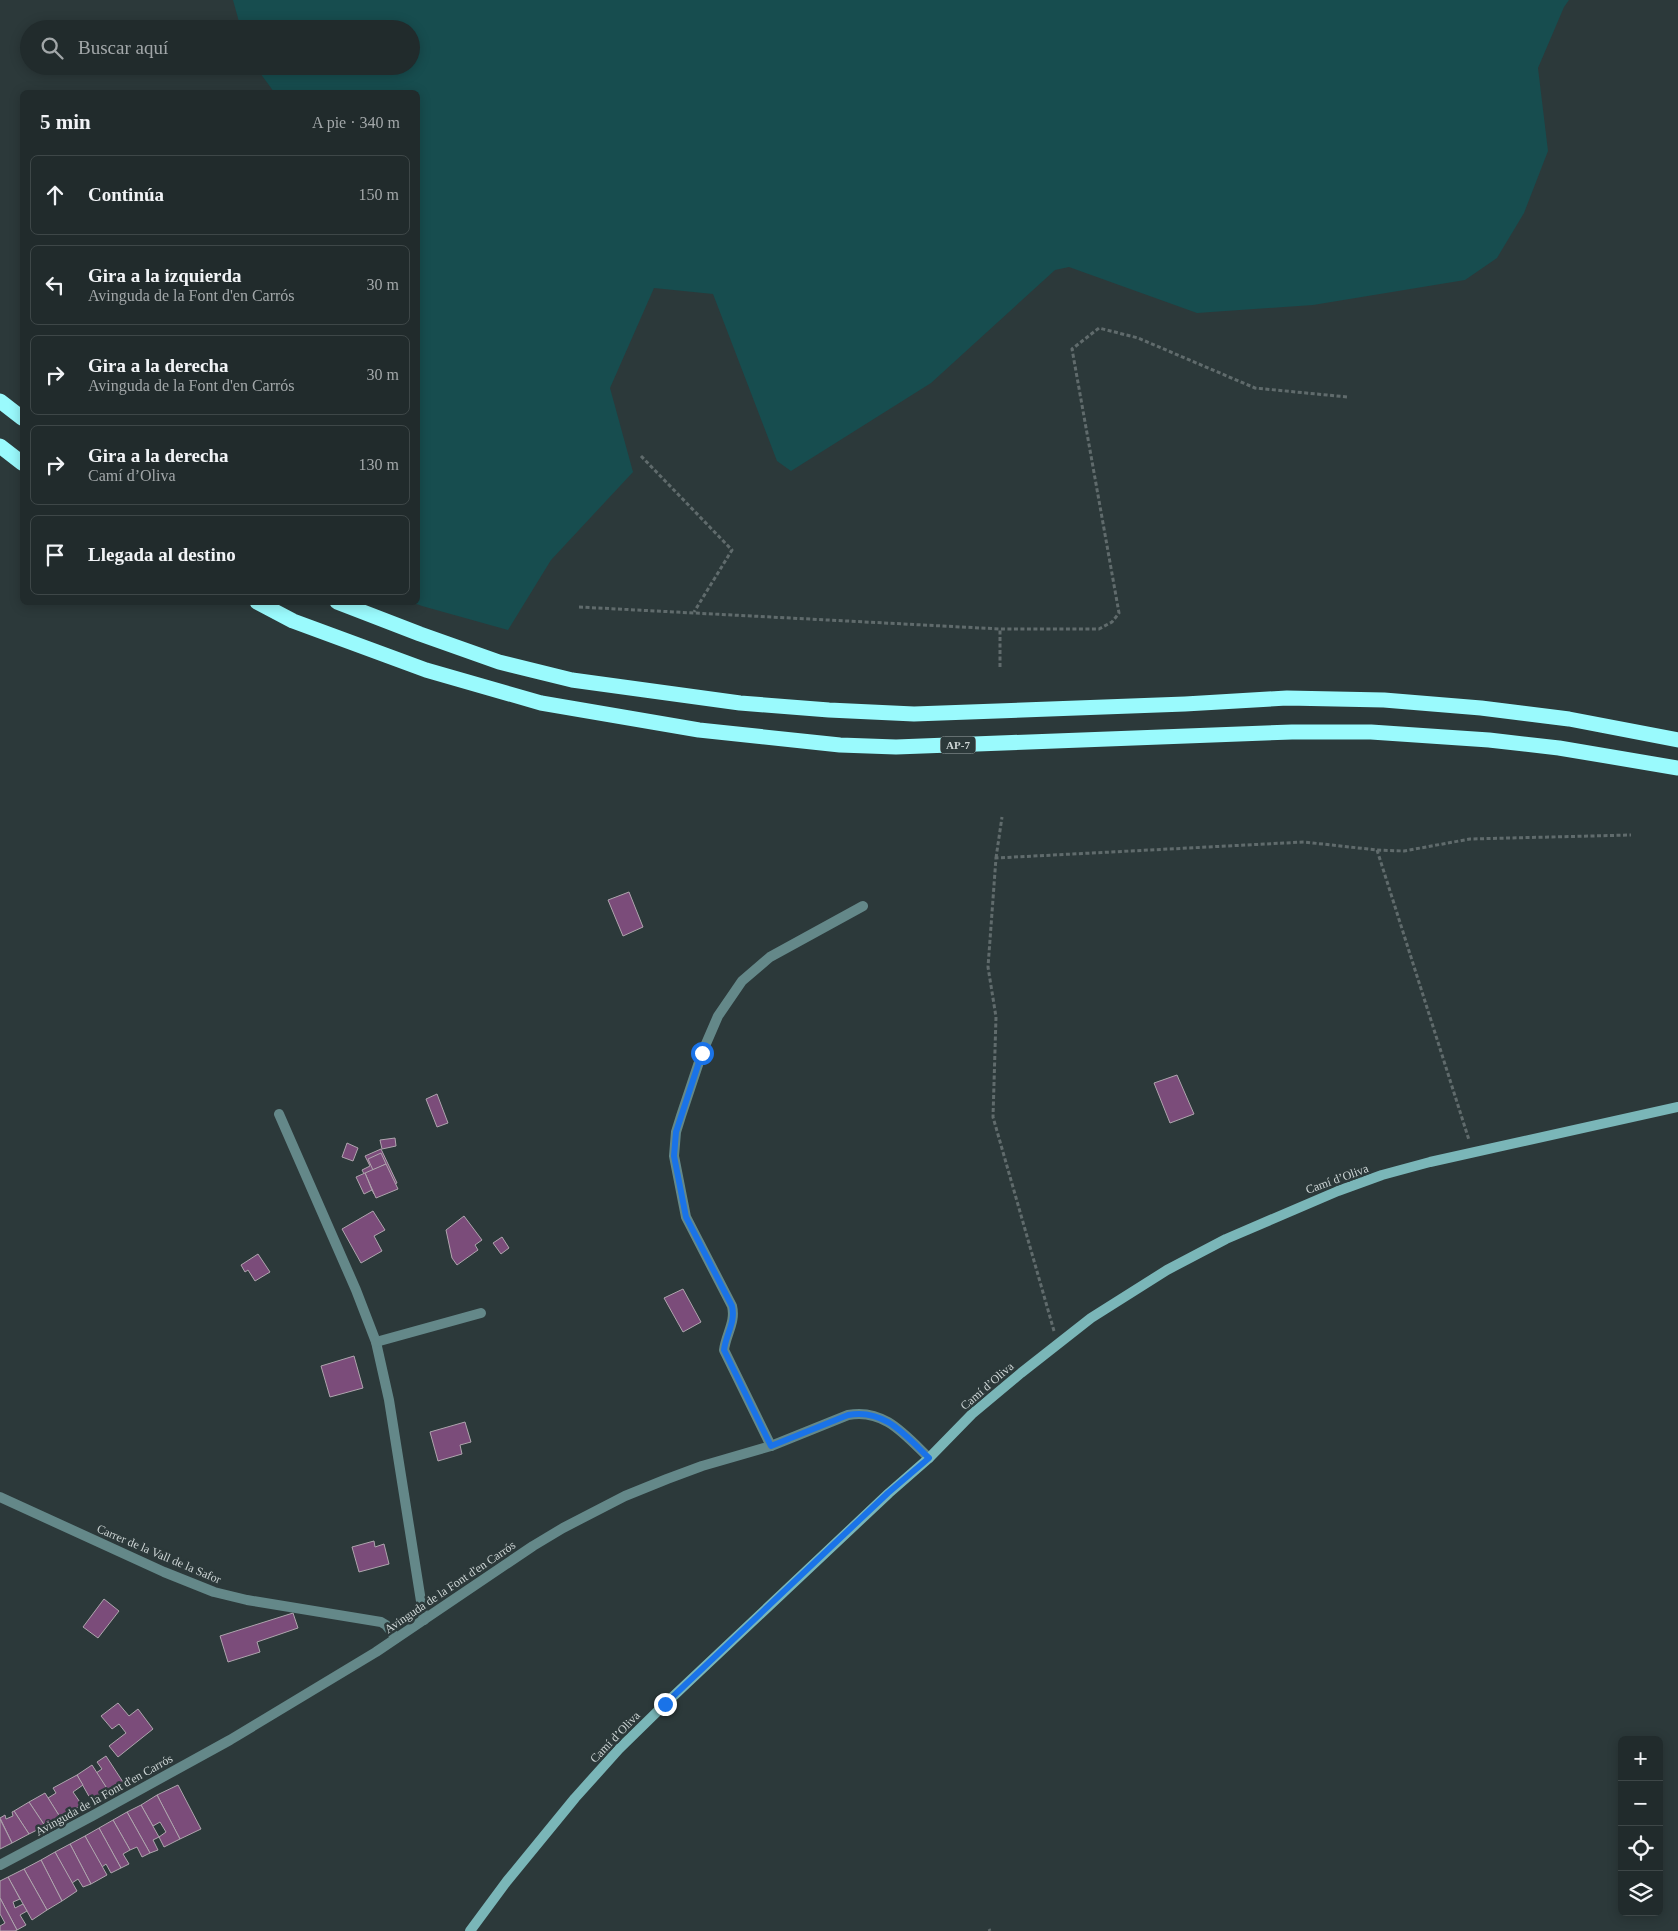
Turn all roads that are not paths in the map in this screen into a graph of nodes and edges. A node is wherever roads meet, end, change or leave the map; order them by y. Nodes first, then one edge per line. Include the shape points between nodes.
1 (0, 401) edge
2 (20, 416) edge
3 (0, 446) edge
4 (20, 461) edge
5 (263, 605) edge
6 (345, 605) edge
7 (1678, 740) edge
8 (1678, 768) edge
9 (863, 906) dead end
10 (1678, 1107) edge
11 (280, 1114) dead end
12 (482, 1314) dead end
13 (376, 1342) junction
14 (771, 1446) junction
15 (929, 1458) junction
16 (0, 1497) edge
17 (424, 1620) junction
18 (396, 1638) junction
19 (0, 1865) edge
20 (470, 1931) edge

1 - 2 highway
3 - 4 highway
5 - 8 highway, AP-7 via 293,621 426,670 541,704 699,730 840,746 896,747 1273,732 1371,732 1559,748
6 - 7 highway via 420,634 517,666 572,680 740,703 914,714 1287,698 1384,700 1569,719
9 - 14 street via 770,957 742,981 718,1016 676,1132 674,1156 686,1217 734,1315 724,1350
10 - 15 street, Camí d’Oliva via 1473,1152 1382,1176 1292,1209 1226,1239 1166,1270 1091,1318 972,1414
11 - 13 street
12 - 13 street
13 - 17 street via 389,1400
14 - 15 street, Avinguda de la Font d'en Carrós via 862,1412 882,1417
14 - 17 street, Avinguda de la Font d'en Carrós via 693,1469 625,1496 533,1546
15 - 20 street, Camí d’Oliva via 888,1493 619,1749 507,1880
16 - 18 street, Carrer de la Vall de la Safor via 195,1585 247,1600 381,1622
17 - 18 street, Avinguda de la Font d'en Carrós
18 - 19 street, Avinguda de la Font d'en Carrós via 230,1740

